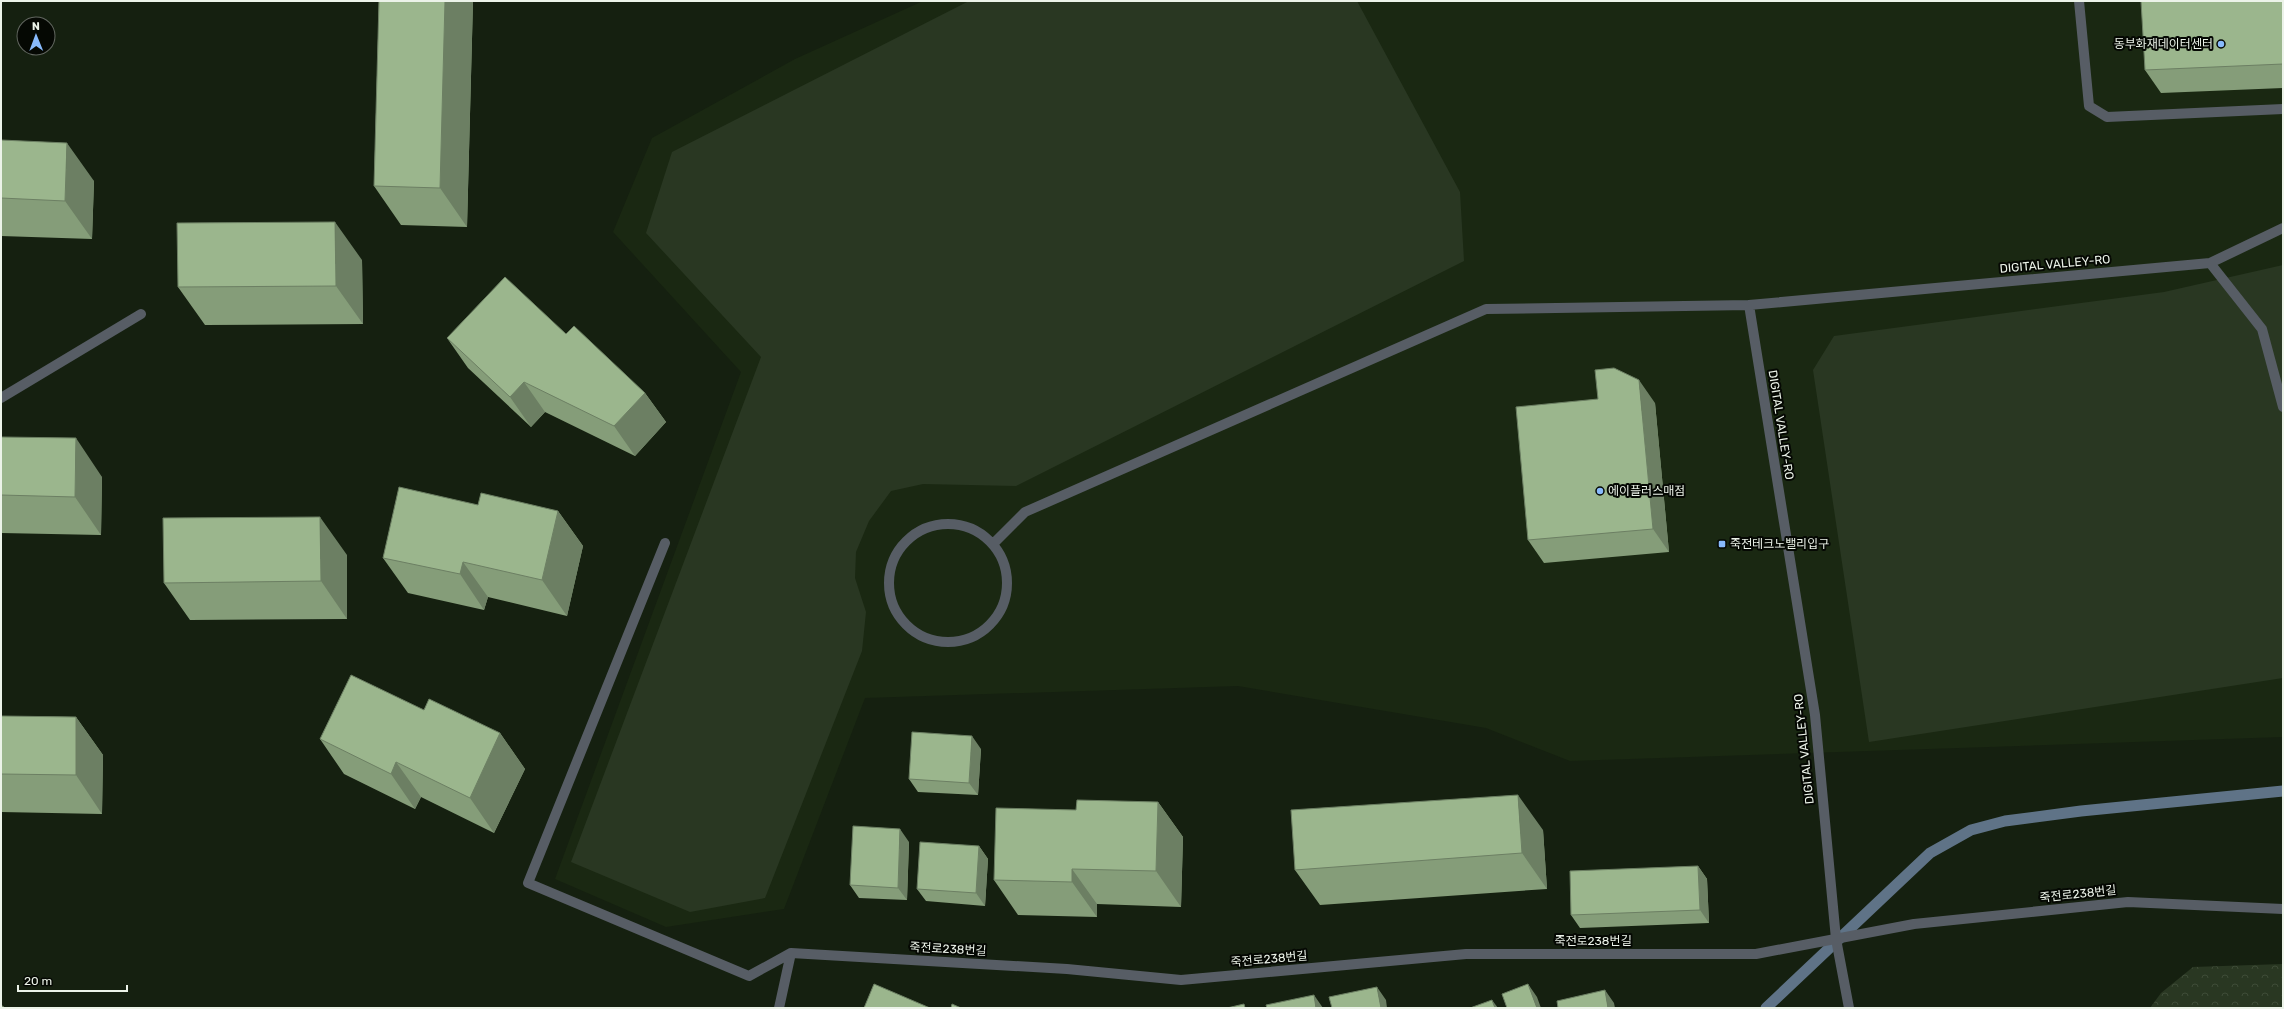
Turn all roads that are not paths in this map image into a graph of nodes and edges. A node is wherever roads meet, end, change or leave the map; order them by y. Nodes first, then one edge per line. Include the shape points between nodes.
1 (2079, 1) edge
2 (2283, 109) edge
3 (2283, 228) edge
4 (2210, 263) junction
5 (1749, 305) junction
6 (141, 314) dead end
7 (1, 398) edge
8 (2283, 407) edge
9 (665, 543) dead end
10 (993, 544) junction
11 (2283, 909) edge
12 (1836, 939) junction
13 (791, 953) junction
14 (779, 1008) edge
15 (1849, 1008) edge

1 - 2 street via 2089,106 2107,117
3 - 4 street, DIGITAL VALLEY-RO
4 - 5 street, DIGITAL VALLEY-RO
4 - 8 street via 2262,329
5 - 10 street via 1486,309 1025,512
5 - 12 street, DIGITAL VALLEY-RO via 1815,715
6 - 7 street
9 - 13 street via 528,883 749,976
10 - 10 street via 1004,562 1008,582 1005,602 995,620 980,633 962,641 941,642 923,637 907,627 895,612 889,594 889,574 895,556 906,540 922,529 941,524 954,524 978,532
11 - 12 street, 죽전로238번길 via 2128,902 1914,924
12 - 13 street, 죽전로238번길 via 1756,954 1466,954 1181,980 1067,969
12 - 15 street, DIGITAL VALLEY-RO
13 - 14 street

